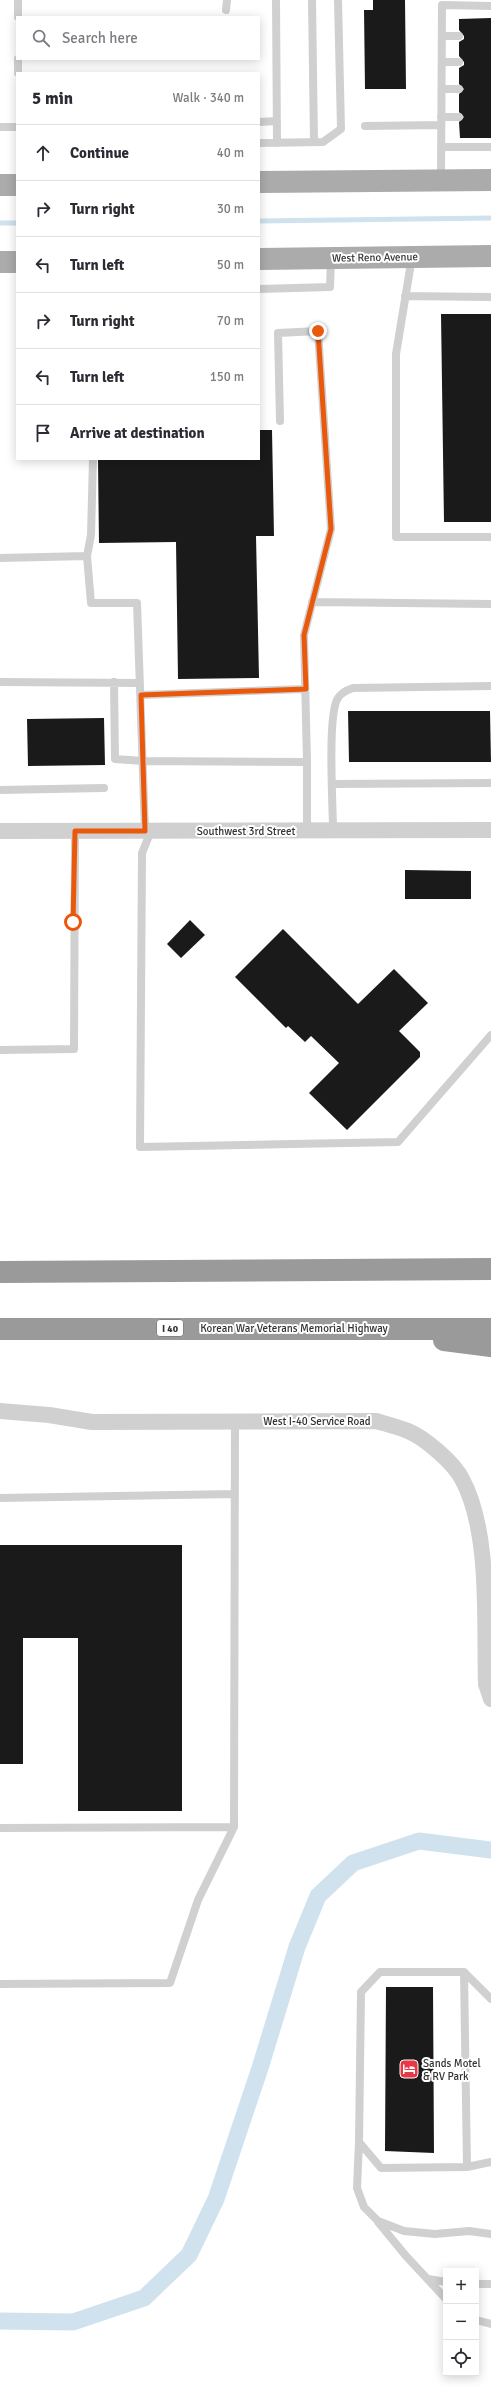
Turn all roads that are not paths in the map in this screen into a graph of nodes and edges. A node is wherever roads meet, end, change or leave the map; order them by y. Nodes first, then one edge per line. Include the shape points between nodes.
1 (18, 0) edge
2 (227, 0) edge
3 (276, 0) edge
4 (312, 0) edge
5 (338, 0) edge
6 (442, 3) edge
7 (491, 6) edge
8 (226, 10) dead end
9 (18, 16) edge
10 (443, 36) junction
11 (459, 36) dead end
12 (18, 60) edge
13 (442, 62) junction
14 (459, 62) dead end
15 (18, 72) edge
16 (442, 89) junction
17 (459, 89) dead end
18 (459, 117) dead end
19 (277, 121) junction
20 (441, 121) junction
21 (260, 122) edge
22 (365, 126) dead end
23 (0, 127) edge
24 (16, 127) edge
25 (314, 142) junction
26 (260, 143) edge
27 (277, 143) junction
28 (441, 147) junction
29 (491, 147) edge
30 (491, 180) edge
31 (441, 181) junction
32 (260, 182) edge
33 (0, 185) edge
34 (16, 185) edge
35 (491, 256) edge
36 (412, 257) junction
37 (331, 258) junction
38 (260, 259) edge
39 (0, 262) edge
40 (16, 262) edge
41 (260, 289) edge
42 (405, 296) junction
43 (491, 297) edge
44 (280, 421) dead end
45 (93, 460) edge
46 (491, 537) edge
47 (87, 556) junction
48 (0, 558) edge
49 (312, 602) junction
50 (491, 604) edge
51 (0, 682) edge
52 (114, 682) junction
53 (140, 683) junction
54 (491, 686) edge
55 (306, 689) junction
56 (141, 695) junction
57 (143, 761) junction
58 (307, 762) junction
59 (491, 783) edge
60 (333, 784) junction
61 (104, 788) dead end
62 (0, 790) edge
63 (307, 830) junction
64 (334, 830) junction
65 (491, 830) edge
66 (0, 831) edge
67 (75, 831) junction
68 (148, 831) junction
69 (491, 1035) edge
70 (0, 1050) edge
71 (491, 1269) edge
72 (0, 1272) edge
73 (340, 1328) junction
74 (0, 1329) edge
75 (491, 1329) edge
76 (491, 1346) edge
77 (0, 1412) edge
78 (235, 1422) junction
79 (233, 1494) junction
80 (0, 1498) edge
81 (491, 1699) edge
82 (234, 1827) junction
83 (0, 1828) edge
84 (464, 1972) junction
85 (0, 1984) edge
86 (491, 1999) edge
87 (359, 2142) junction
88 (491, 2162) edge
89 (467, 2167) junction
90 (378, 2222) junction
91 (491, 2234) edge
92 (428, 2279) junction
93 (443, 2282) edge
94 (479, 2284) edge
95 (491, 2284) edge
96 (443, 2296) edge
97 (479, 2321) edge
98 (491, 2324) edge

1 - 9 lane
2 - 8 lane
3 - 19 lane
4 - 25 lane
5 - 25 lane via 341,129 323,142
6 - 7 lane
6 - 10 lane
10 - 11 lane
10 - 13 lane
12 - 15 lane
13 - 14 lane
13 - 16 lane
16 - 17 lane
16 - 20 lane
18 - 20 lane
19 - 21 lane
19 - 27 lane
20 - 22 lane
20 - 28 lane
23 - 24 lane
25 - 27 lane
26 - 27 lane
28 - 29 lane
28 - 31 lane
30 - 31 main road
31 - 32 main road
33 - 34 main road
35 - 36 main road, West Reno Avenue
36 - 37 main road, West Reno Avenue
36 - 42 lane
37 - 38 main road, West Reno Avenue
37 - 41 lane via 330,288
39 - 40 main road
42 - 43 lane
42 - 46 lane via 396,354 396,537
44 - 49 lane via 278,333 318,331 331,529
45 - 47 lane
47 - 48 lane
47 - 53 lane via 91,603 137,603
49 - 50 lane
49 - 55 lane via 304,635
51 - 52 lane
52 - 53 lane
52 - 57 lane via 115,759
53 - 56 lane
54 - 60 lane via 353,688 345,691 338,698 333,717
55 - 56 lane
55 - 58 lane
56 - 57 lane
57 - 58 lane
57 - 68 lane
58 - 63 lane
59 - 60 lane
60 - 64 lane
61 - 62 lane
63 - 64 street, Southwest 3rd Street
63 - 68 street, Southwest 3rd Street
64 - 65 street, Southwest 3rd Street
66 - 67 street, Southwest 3rd Street
67 - 68 street, Southwest 3rd Street
67 - 70 lane via 74,1049
68 - 69 lane via 142,853 140,1147 398,1142
71 - 72 highway
73 - 74 highway, Korean War Veterans Memorial Highway / I 40
73 - 75 highway, Korean War Veterans Memorial Highway / I 40
73 - 76 highway
77 - 78 street, West I-40 Service Road via 49,1415 92,1422
78 - 79 lane
78 - 81 street, West I-40 Service Road via 376,1421 409,1431 439,1452 462,1478 471,1500 480,1538 486,1684
79 - 80 lane
79 - 82 lane
82 - 83 lane
82 - 85 lane via 198,1900 170,1983
84 - 86 lane
84 - 87 lane via 380,1972 361,1992
84 - 89 lane
87 - 89 lane via 381,2168
87 - 90 lane via 357,2188 364,2207
88 - 89 lane
90 - 91 lane via 404,2231 435,2234 477,2231
90 - 92 lane
92 - 93 lane
92 - 96 lane
94 - 95 lane
97 - 98 lane

